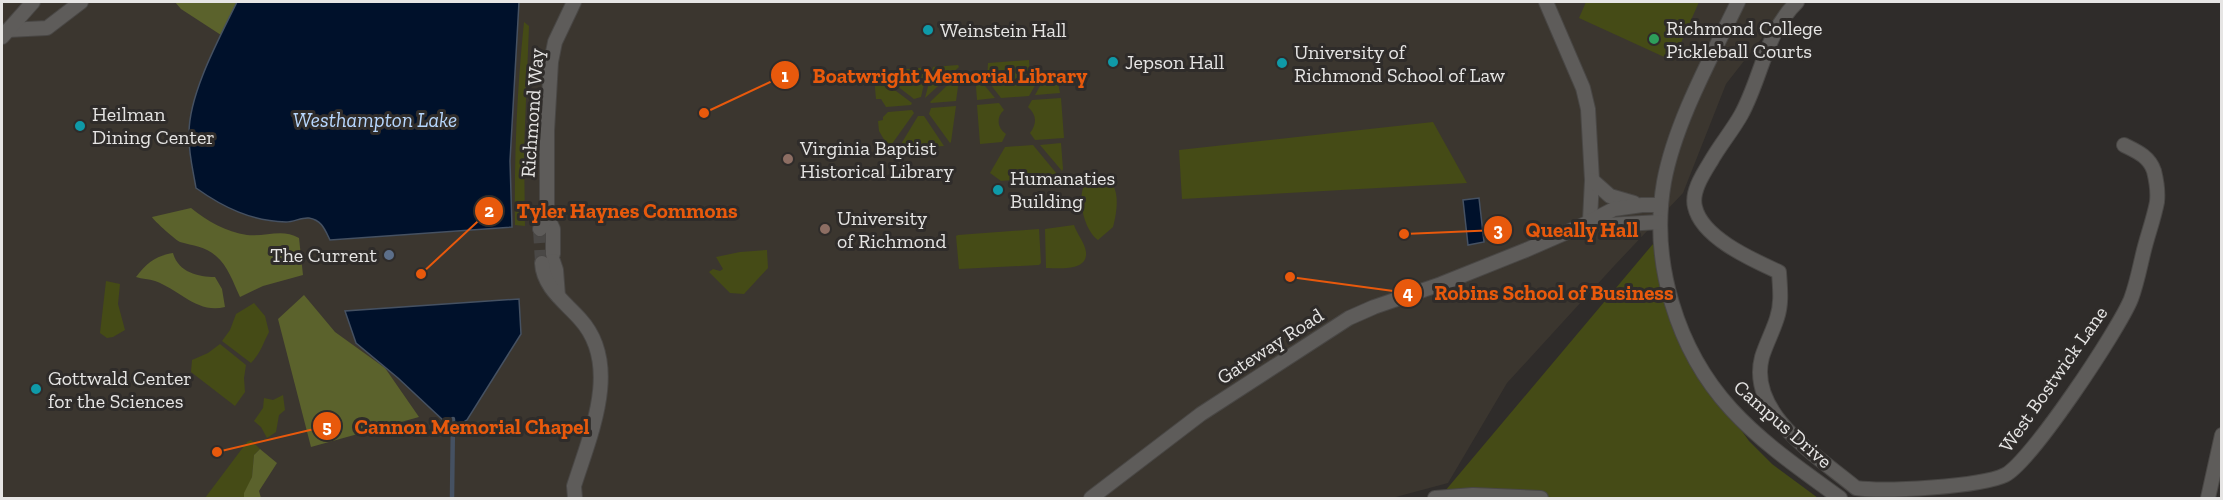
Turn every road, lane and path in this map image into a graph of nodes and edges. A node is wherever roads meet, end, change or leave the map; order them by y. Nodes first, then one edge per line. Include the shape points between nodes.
1 (33, 2) edge
2 (81, 2) edge
3 (574, 2) edge
4 (1546, 2) edge
5 (1738, 2) edge
6 (1797, 2) edge
7 (5, 34) edge
8 (2124, 145) dead end
9 (1592, 180) junction
10 (1642, 205) junction
11 (1661, 206) junction
12 (1590, 220) junction
13 (1660, 222) junction
14 (2222, 435) edge
15 (1856, 488) junction
16 (1836, 496) edge
17 (575, 498) edge
18 (1091, 498) edge
19 (1435, 498) edge
20 (1541, 498) edge
21 (2208, 498) edge

1 - 7 street
2 - 7 street via 47,28
3 - 17 street, Richmond Way via 555,42 551,62 546,229 549,260 542,270 558,296 581,319 599,352 600,395 574,486
4 - 9 street via 1586,99
5 - 11 street, Campus Drive via 1687,112 1665,179
6 - 15 street via 1776,27 1741,115 1696,189 1695,207 1712,232 1740,253 1779,272 1778,316 1760,369 1765,397 1779,421
8 - 15 street, West Bostwick Lane via 2150,162 2157,200 2133,291 2113,333 2034,446 2011,472 1979,483
9 - 10 street, Gateway Road via 1610,196
9 - 12 street
10 - 11 street, Gateway Road
10 - 12 street, Gateway Road via 1614,209
11 - 13 street, Campus Drive
12 - 13 street via 1607,225
12 - 18 street, Gateway Road via 1491,264 1349,318 1201,414
13 - 16 street, Campus Drive via 1671,299 1689,347 1715,391 1781,453
14 - 21 street
15 - 16 street, West Bostwick Lane
19 - 20 street

